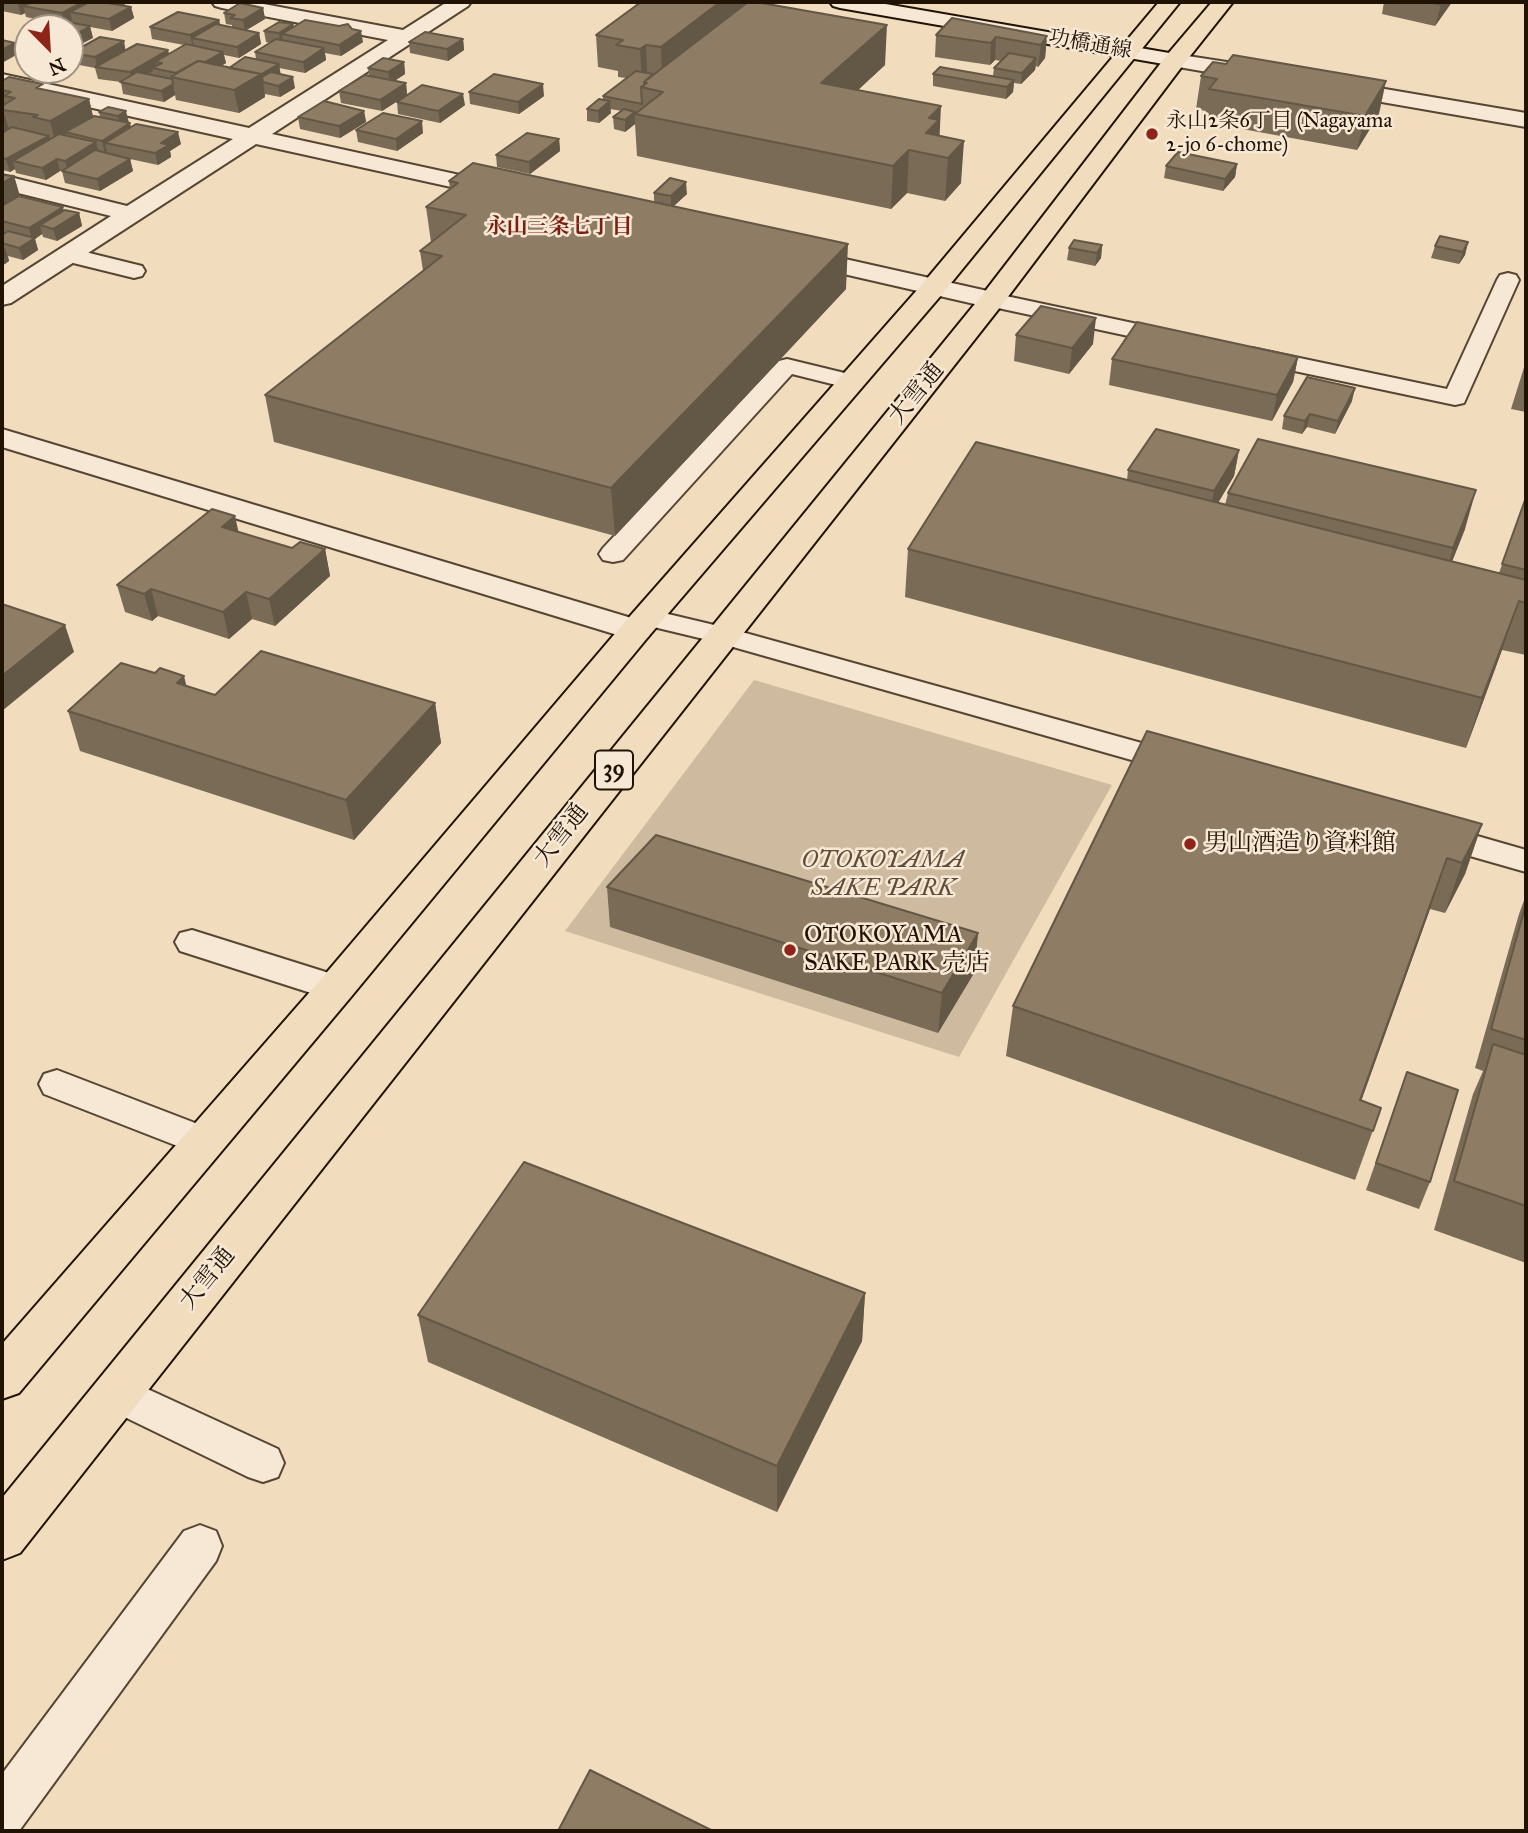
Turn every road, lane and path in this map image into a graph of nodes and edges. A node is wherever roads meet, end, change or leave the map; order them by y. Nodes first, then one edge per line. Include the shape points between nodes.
1 (222, 2) edge
2 (461, 2) edge
3 (840, 2) edge
4 (1170, 2) edge
5 (1223, 2) edge
6 (407, 37) junction
7 (1126, 51) junction
8 (1175, 60) junction
9 (1281, 78) edge
10 (2, 80) edge
11 (1308, 83) edge
12 (1526, 120) edge
13 (252, 135) junction
14 (2, 182) edge
15 (525, 196) edge
16 (131, 214) junction
17 (771, 251) edge
18 (69, 256) junction
19 (134, 271) dead end
20 (1508, 280) dead end
21 (934, 287) junction
22 (2, 298) edge
23 (992, 300) junction
24 (1196, 343) edge
25 (1223, 349) edge
26 (852, 382) junction
27 (2, 438) edge
28 (613, 554) dead end
29 (642, 623) junction
30 (721, 635) junction
31 (1205, 771) edge
32 (1406, 827) edge
33 (1526, 861) edge
34 (191, 942) dead end
35 (336, 988) junction
36 (57, 1084) dead end
37 (203, 1141) junction
38 (2, 1378) edge
39 (117, 1393) junction
40 (263, 1463) dead end
41 (2, 1536) edge
42 (201, 1546) dead end
43 (2, 1814) edge

1 - 6 street
2 - 6 street
3 - 7 street, 功橋通線
4 - 7 highway
5 - 8 highway, 大雪通 / 39
6 - 13 street
7 - 8 street, 功橋通線
7 - 21 highway
8 - 9 street, 功橋通線
8 - 23 highway, 大雪通 / 39
10 - 13 street
11 - 12 street
13 - 15 street
13 - 16 street
14 - 16 street
16 - 18 street
17 - 21 street
18 - 19 lane
18 - 22 street
20 - 25 lane via 1455,398
21 - 23 street
21 - 26 highway
23 - 24 lane
23 - 30 highway, 大雪通 / 39
26 - 28 lane via 787,366
26 - 29 highway
27 - 29 street
29 - 30 lane
29 - 35 highway
30 - 31 lane
30 - 39 highway, 大雪通 / 39
32 - 33 lane
34 - 35 lane
35 - 37 highway
36 - 37 lane
37 - 38 highway
39 - 40 lane
39 - 41 highway, 大雪通 / 39
42 - 43 lane

